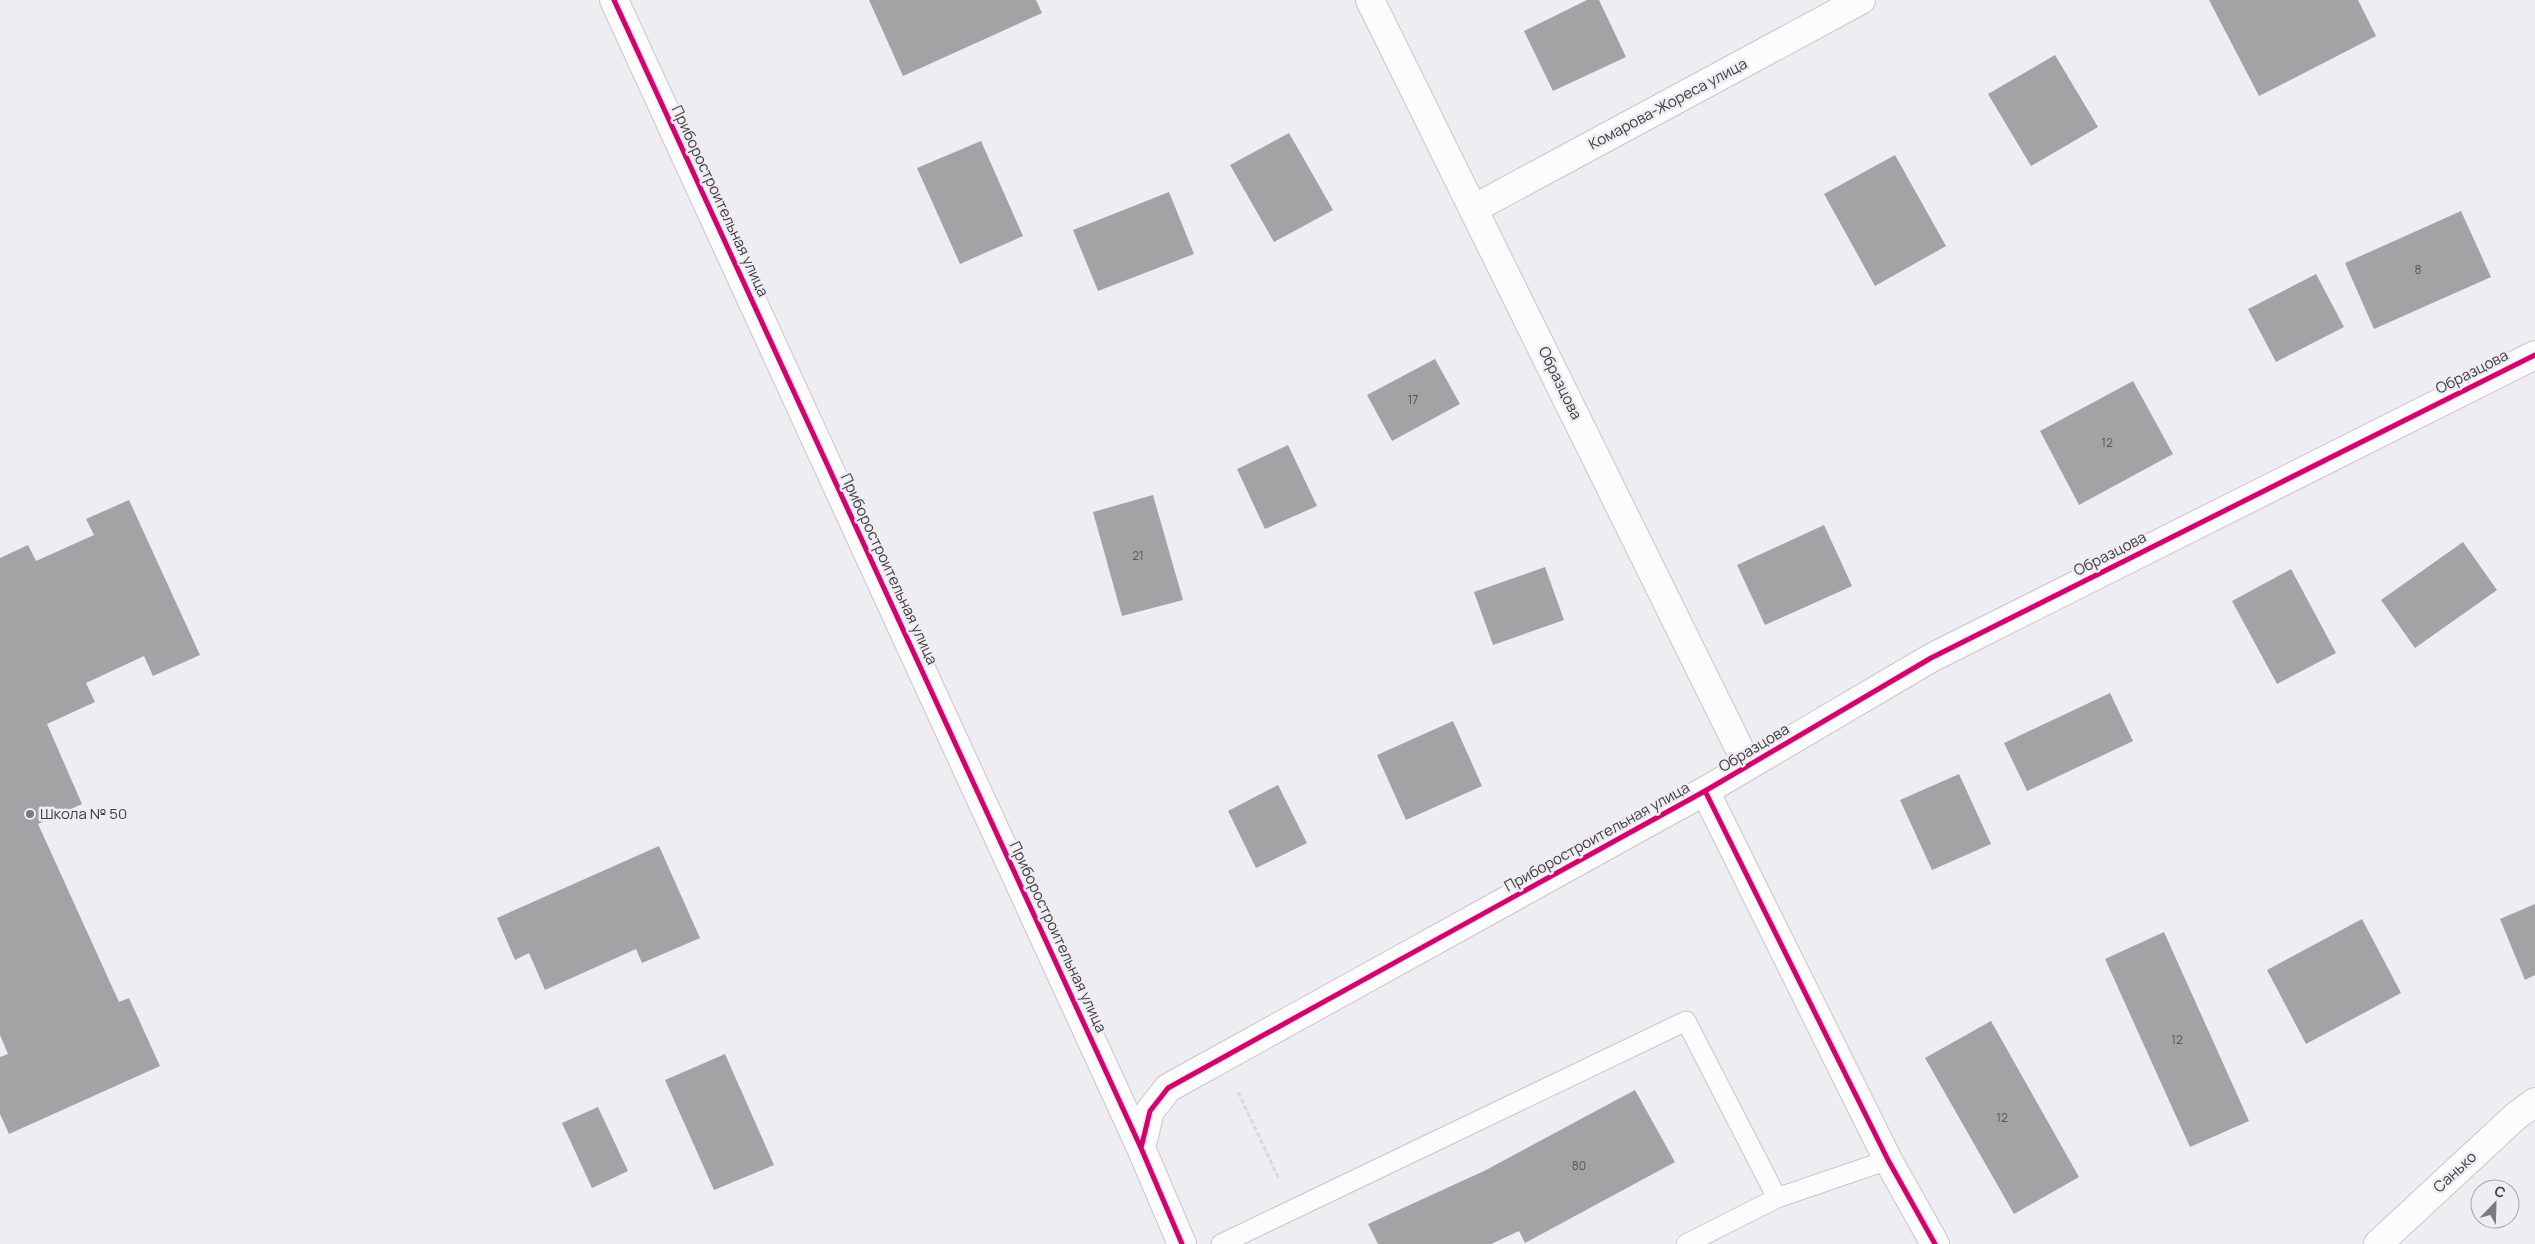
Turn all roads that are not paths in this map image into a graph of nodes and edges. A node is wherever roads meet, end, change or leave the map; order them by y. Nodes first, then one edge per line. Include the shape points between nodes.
1 (614, 0) edge
2 (1370, 0) edge
3 (1861, 0) edge
4 (1475, 208) junction
5 (2535, 355) edge
6 (1748, 766) junction
7 (1705, 791) junction
8 (2535, 1102) edge
9 (1141, 1148) junction
10 (1888, 1160) junction
11 (1777, 1198) junction
12 (1182, 1244) edge
13 (1221, 1244) edge
14 (1686, 1244) edge
15 (1935, 1244) edge
16 (2378, 1244) edge

1 - 9 street, Приборостроительная улица
2 - 4 street, Образцова
3 - 4 street, Комарова-Жореса улица
4 - 6 street, Образцова
5 - 6 street, Образцова via 1930,658
6 - 7 street, Образцова
7 - 9 street, Приборостроительная улица via 1168,1088 1150,1111
7 - 10 street, Приборостроительная улица
8 - 16 street, Санько
9 - 12 street, Приборостроительная улица
10 - 11 lane
10 - 15 street, Приборостроительная улица
11 - 13 lane via 1686,1021
11 - 14 lane

